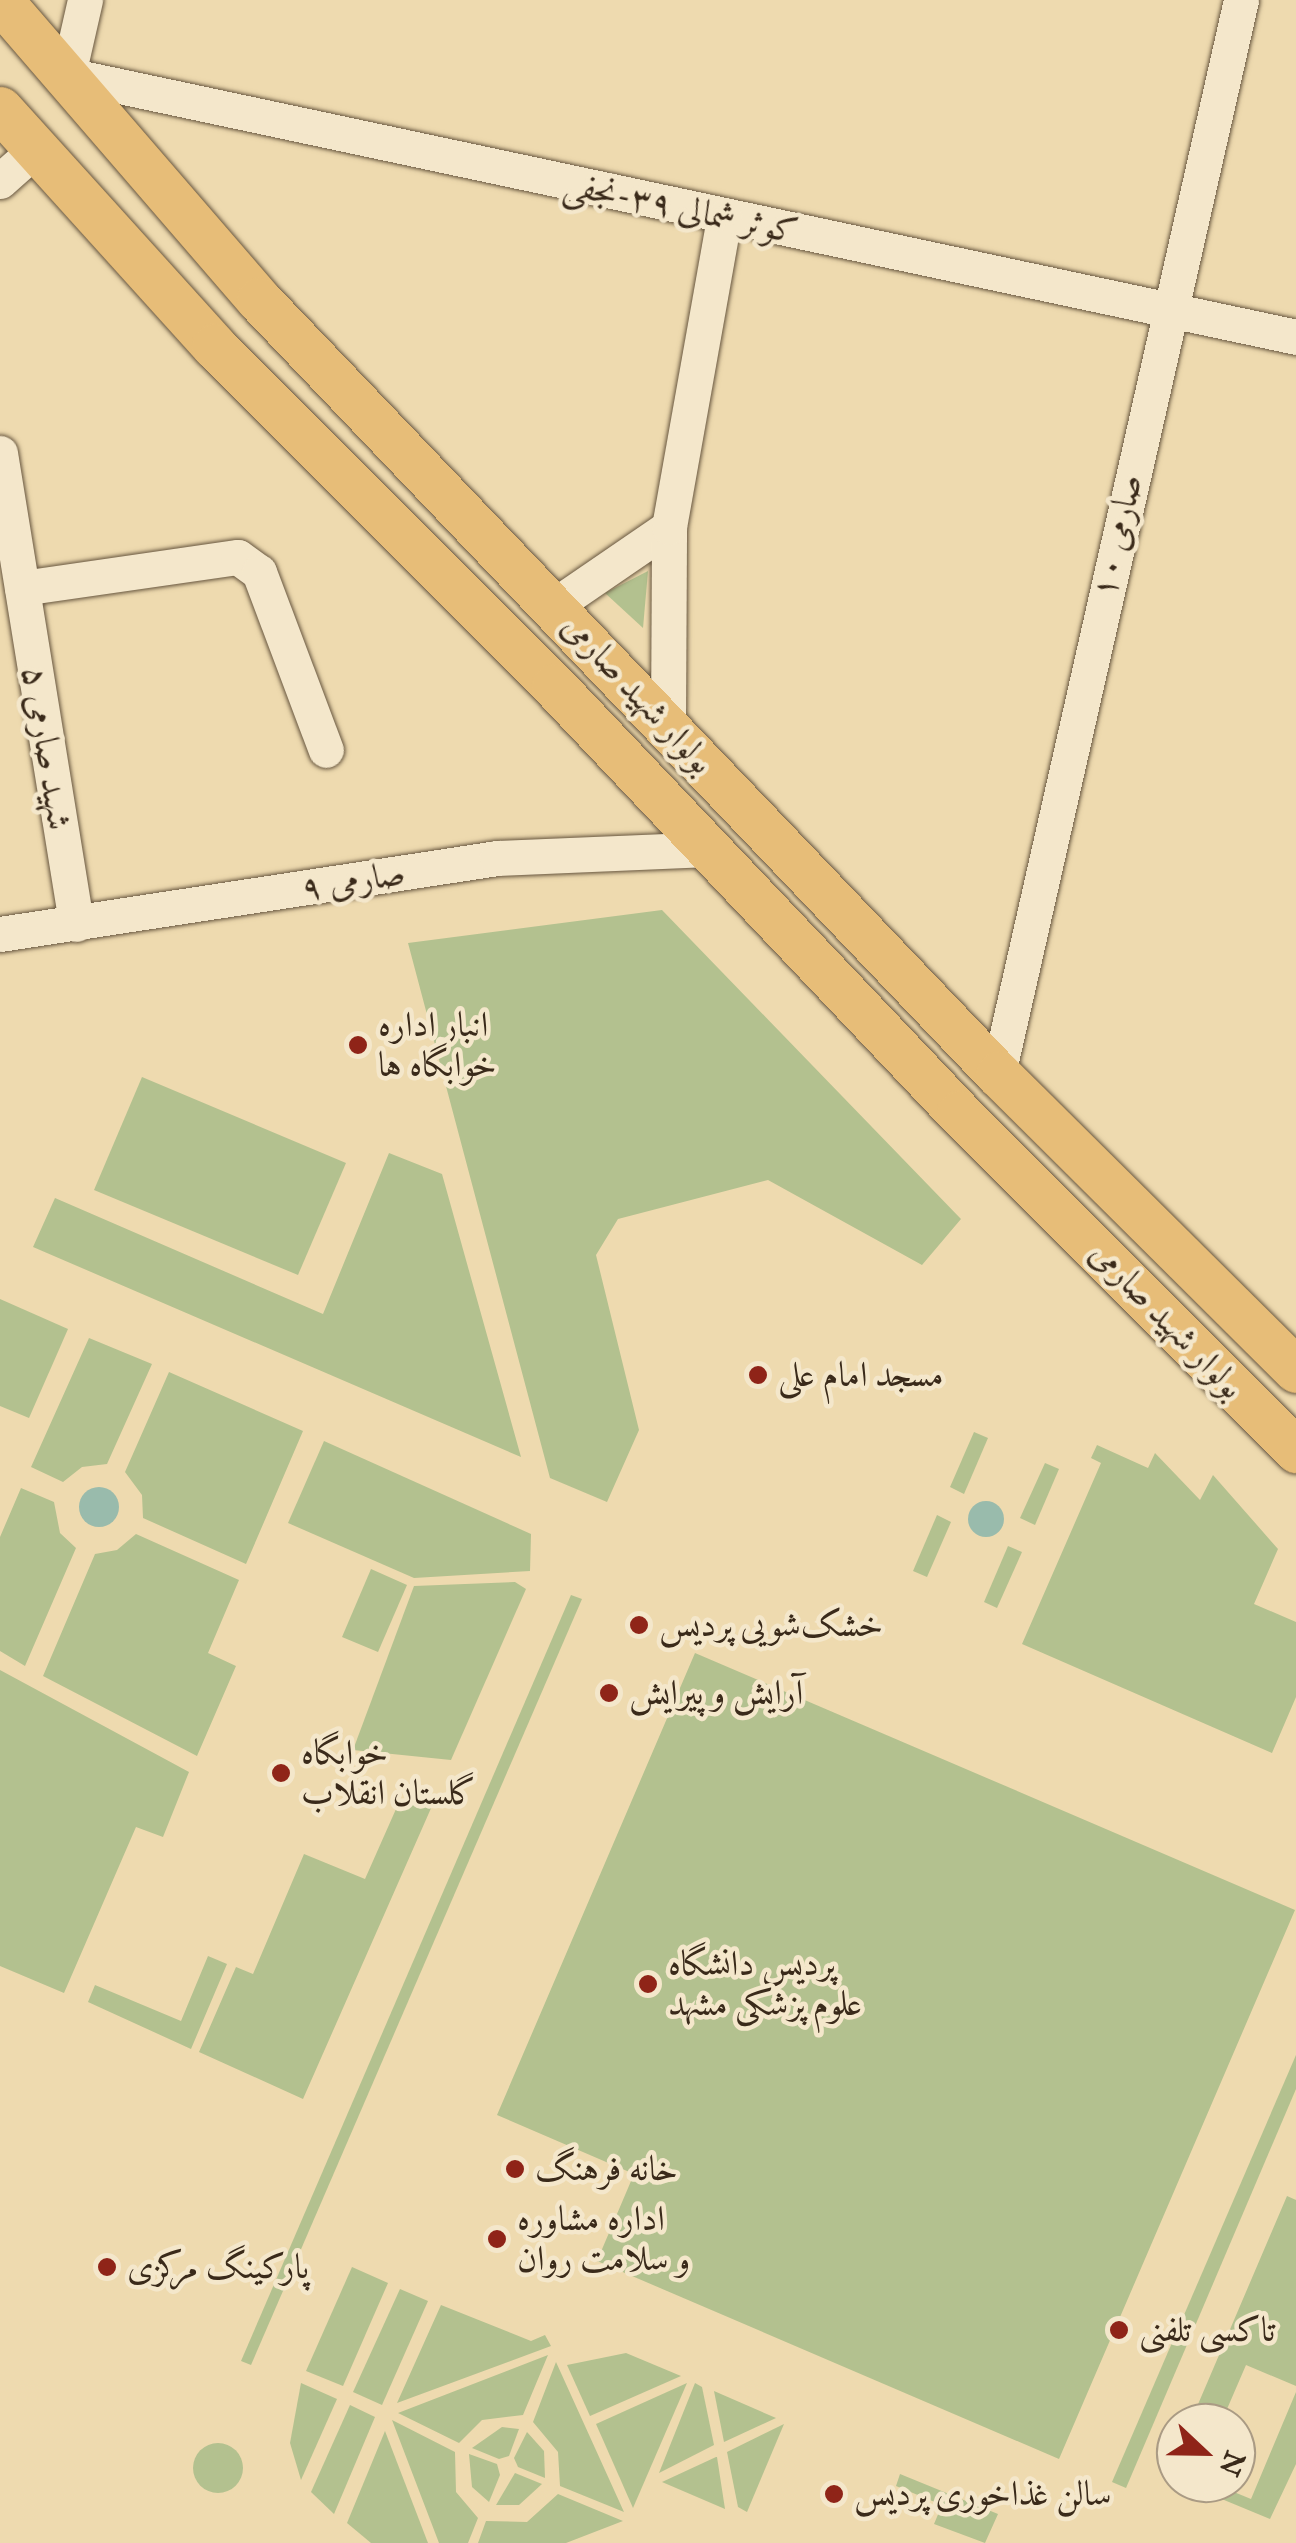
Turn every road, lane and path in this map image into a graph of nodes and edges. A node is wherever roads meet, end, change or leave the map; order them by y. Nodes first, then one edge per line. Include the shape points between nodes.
1 (0, 0) edge
2 (85, 0) edge
3 (1241, 0) edge
4 (68, 75) junction
5 (0, 109) edge
6 (37, 148) junction
7 (0, 181) edge
8 (724, 217) junction
9 (1168, 310) junction
10 (1296, 338) edge
11 (0, 453) edge
12 (670, 527) junction
13 (22, 588) junction
14 (554, 606) junction
15 (668, 727) junction
16 (326, 750) dead end
17 (709, 849) junction
18 (76, 924) junction
19 (0, 934) edge
20 (998, 1074) junction
21 (1296, 1370) edge
22 (1296, 1450) edge

1 - 4 main road, بولوار شهید صارمی
2 - 4 street
3 - 9 street, صارمی ۱۰
4 - 8 street, کوثر شمالی ۳۹-نجفی
4 - 14 main road, بولوار شهید صارمی via 259,300
5 - 6 main road, بولوار شهید صارمی
6 - 7 street
6 - 17 main road, بولوار شهید صارمی via 214,346
8 - 9 street, کوثر شمالی ۳۹-نجفی
8 - 12 street
9 - 10 street, کوثر شمالی ۳۹-نجفی
9 - 20 street, صارمی ۱۰
11 - 13 street, شهید صارمی ۵
12 - 14 street
12 - 15 street
13 - 16 street via 238,557 259,572
13 - 18 street, شهید صارمی ۵
14 - 15 main road, بولوار شهید صارمی
15 - 20 main road, بولوار شهید صارمی
17 - 18 street, صارمی ۹ via 498,858
17 - 22 main road, بولوار شهید صارمی via 959,1113
18 - 19 street, صارمی ۹
20 - 21 main road, بولوار شهید صارمی

